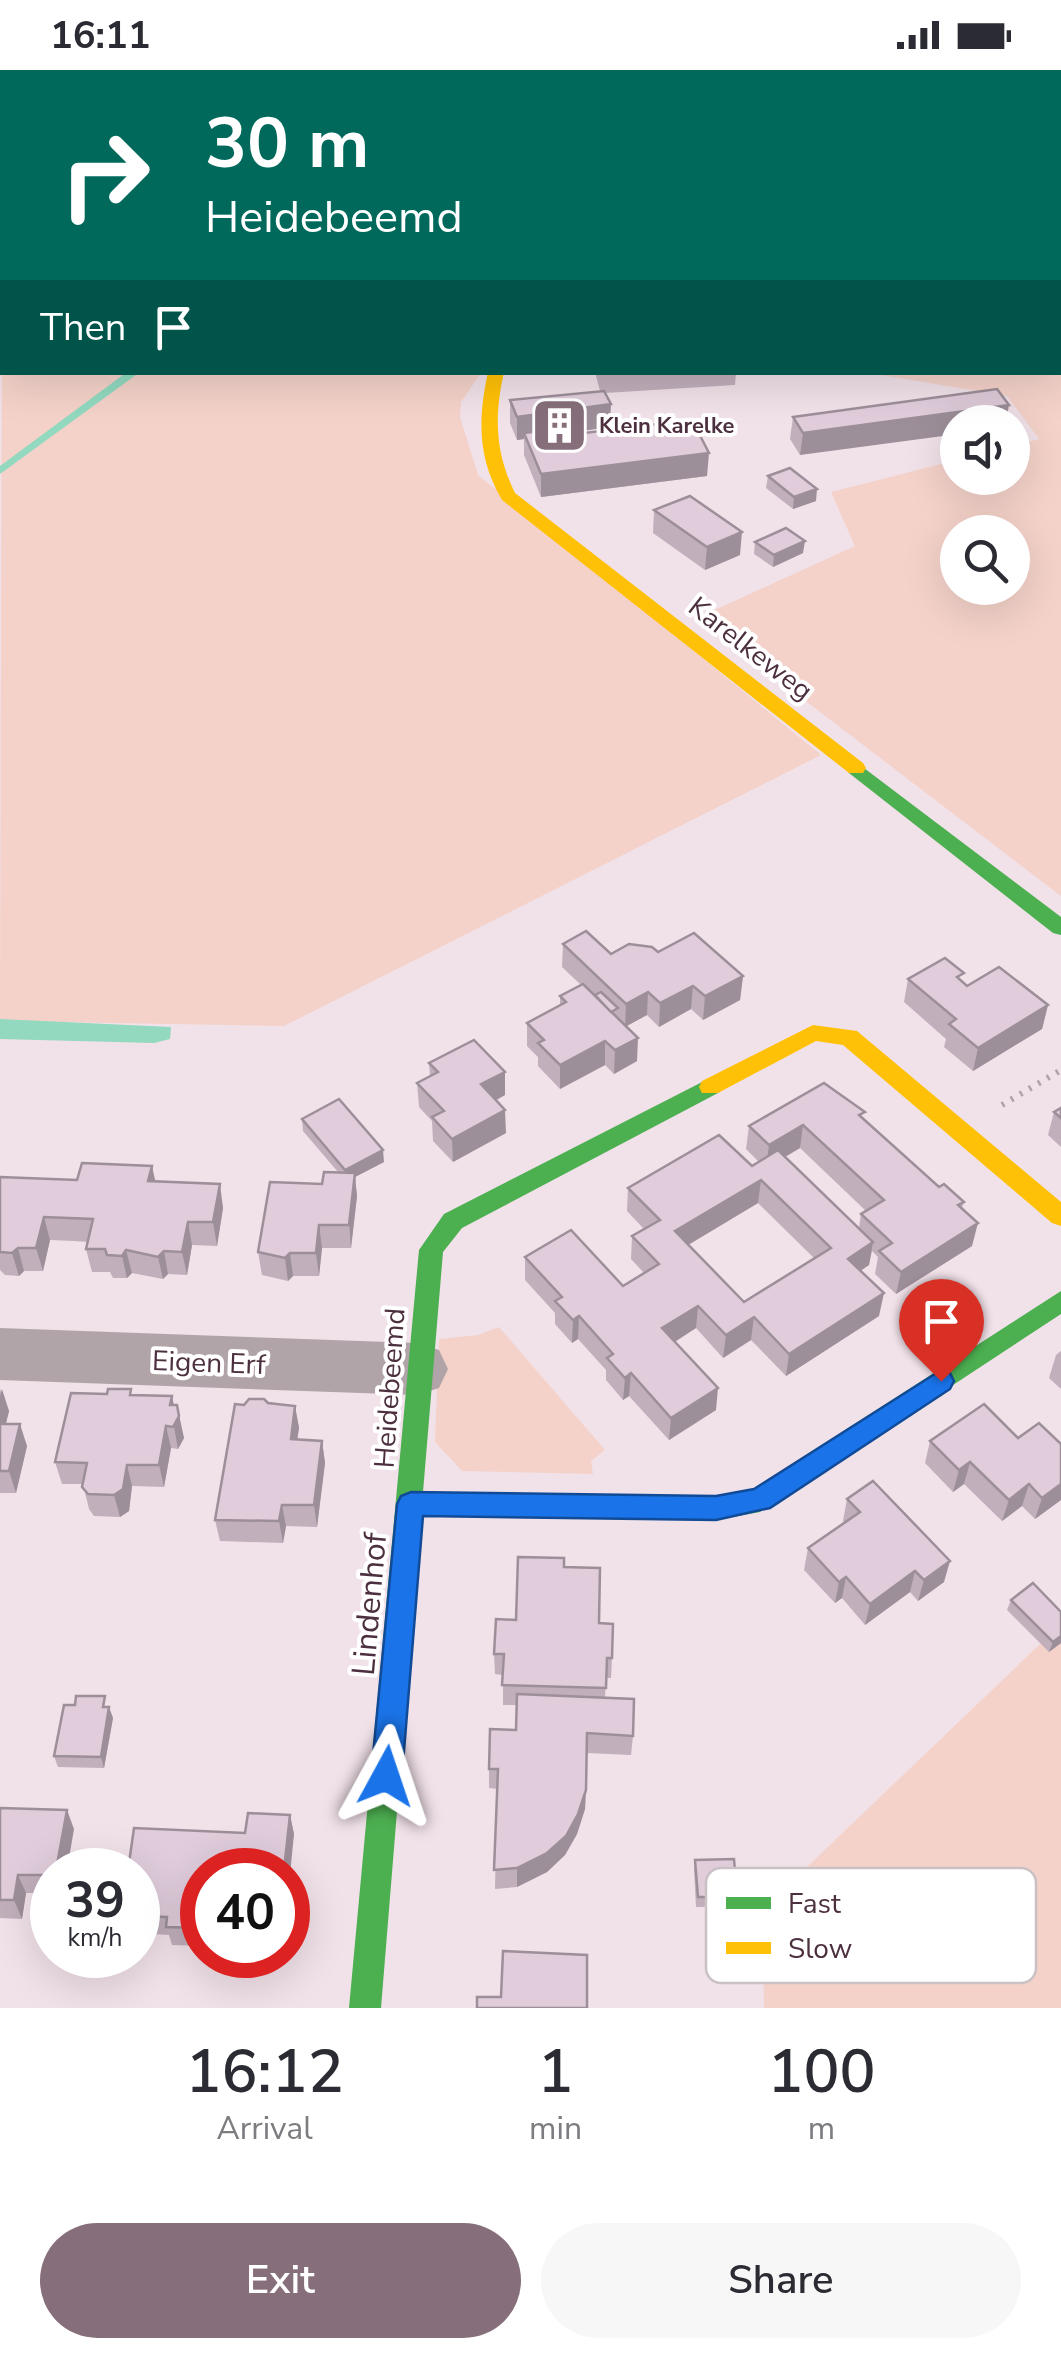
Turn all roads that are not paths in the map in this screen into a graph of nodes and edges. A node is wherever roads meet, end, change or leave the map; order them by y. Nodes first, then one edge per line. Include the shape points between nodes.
1 (495, 375) edge
2 (1061, 928) edge
3 (1061, 1216) edge
4 (1061, 1301) edge
5 (0, 1354) edge
6 (417, 1370) junction
7 (411, 1504) junction
8 (366, 2008) edge

1 - 2 street, Karelkeweg via 484,422 486,456 508,496
3 - 6 street, Heidebeemd via 849,1036 814,1033 453,1222 430,1250
4 - 7 street, Heidebeemd via 760,1500 716,1508
5 - 6 street, Eigen Erf
6 - 7 street, Heidebeemd
7 - 8 street, Lindenhof

